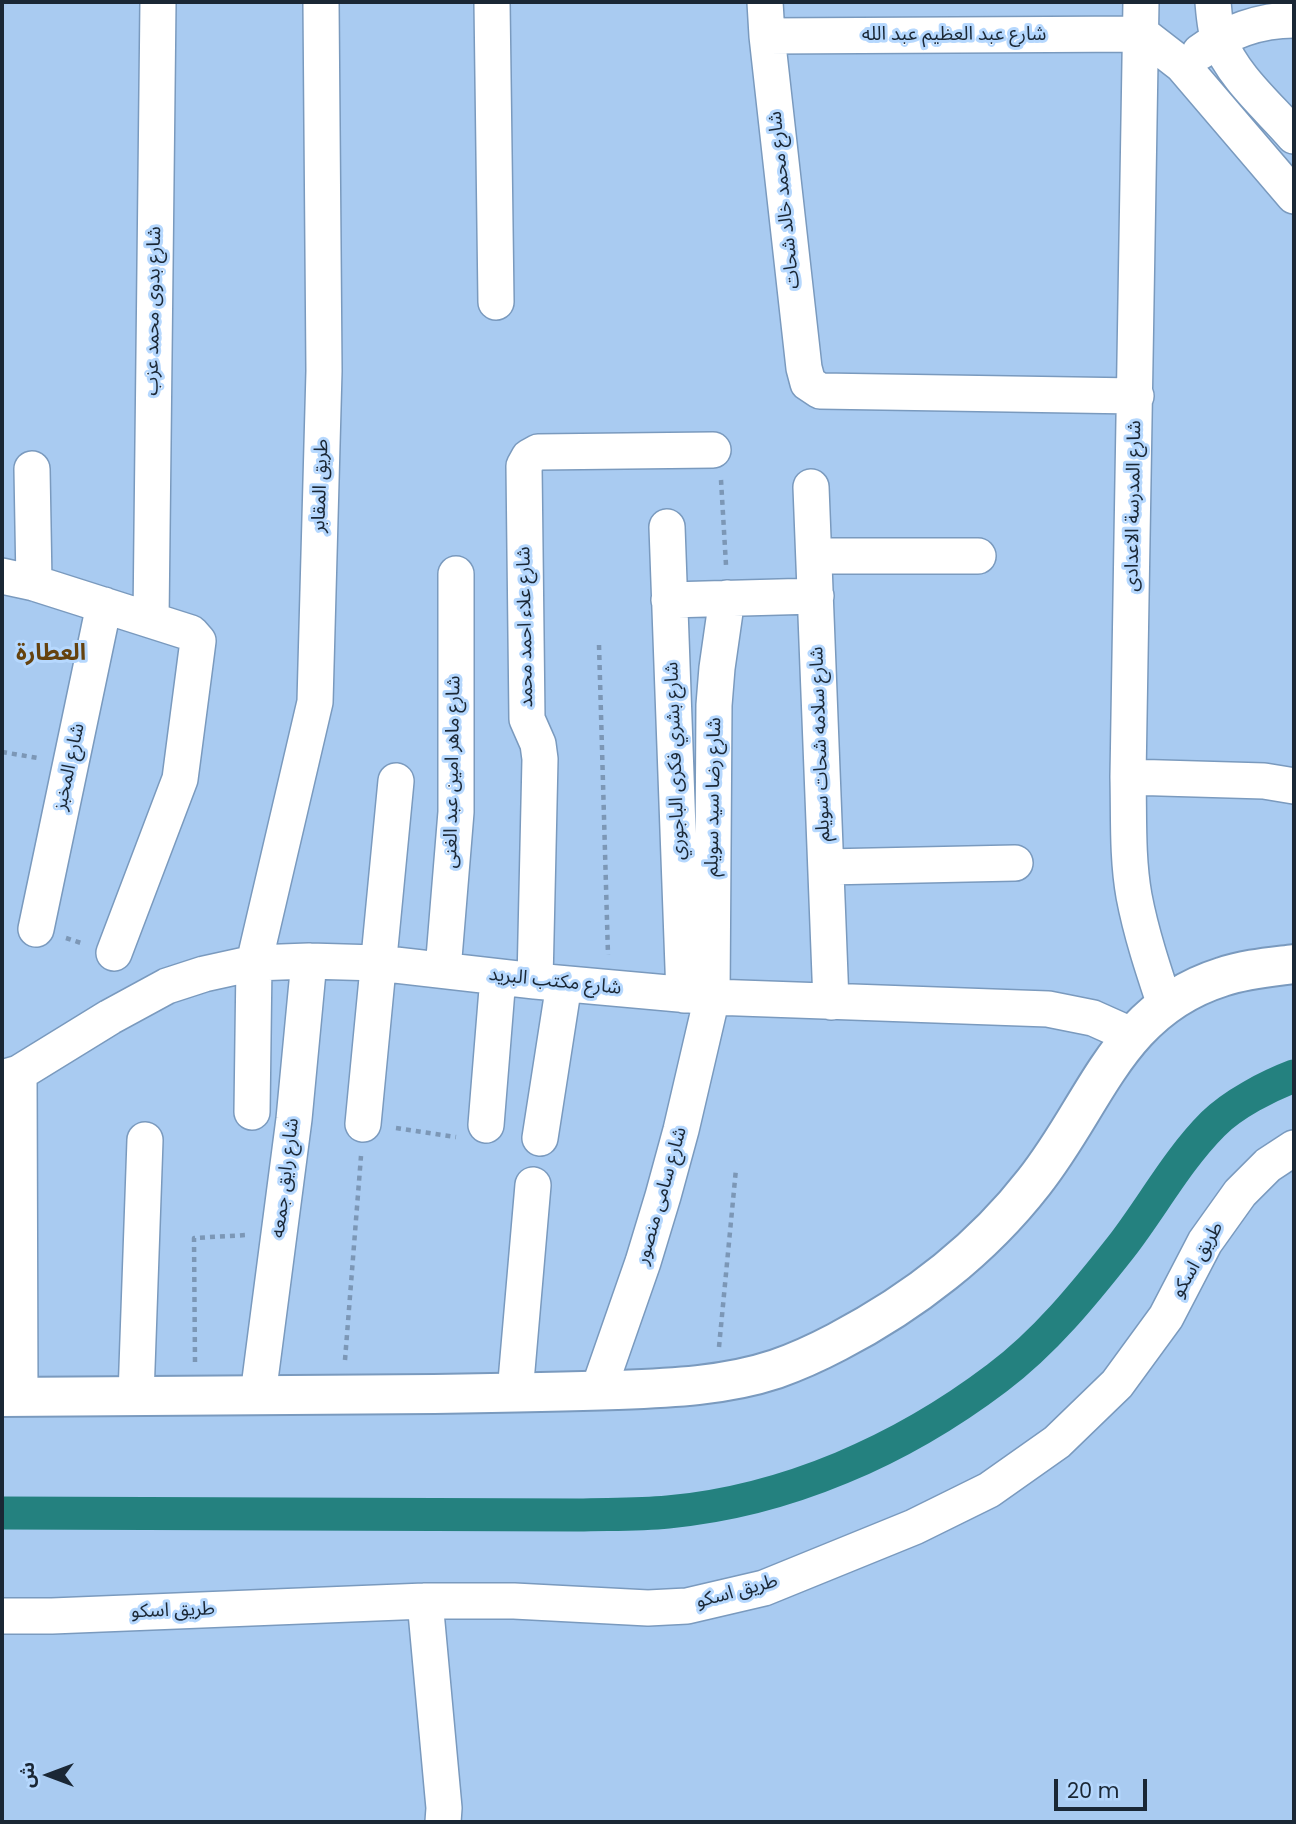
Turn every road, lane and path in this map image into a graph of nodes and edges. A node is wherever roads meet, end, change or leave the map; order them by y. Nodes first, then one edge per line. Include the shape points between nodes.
1 (158, 2) edge
2 (321, 2) edge
3 (492, 2) edge
4 (765, 2) edge
5 (1213, 2) edge
6 (1141, 18) edge
7 (1294, 20) edge
8 (767, 36) junction
9 (1218, 39) junction
10 (1182, 65) junction
11 (1294, 136) edge
12 (1294, 196) edge
13 (496, 302) dead end
14 (1136, 396) junction
15 (713, 450) joint
16 (32, 469) dead end
17 (811, 487) dead end
18 (667, 527) dead end
19 (814, 556) junction
20 (978, 556) dead end
21 (456, 574) dead end
22 (18, 579) edge
23 (816, 596) junction
24 (727, 598) junction
25 (669, 600) junction
26 (104, 605) junction
27 (150, 620) junction
28 (599, 645) dead end
29 (1128, 778) junction
30 (396, 781) dead end
31 (1294, 786) edge
32 (1015, 863) dead end
33 (826, 867) junction
34 (36, 929) joint
35 (114, 953) joint
36 (309, 961) junction
37 (254, 963) junction
38 (378, 963) junction
39 (1294, 964) edge
40 (443, 970) junction
41 (498, 977) junction
42 (550, 982) junction
43 (609, 988) junction
44 (698, 996) junction
45 (831, 1002) junction
46 (1165, 1005) junction
47 (1131, 1035) junction
48 (11, 1075) edge
49 (252, 1112) dead end
50 (363, 1124) junction
51 (486, 1125) joint
52 (540, 1138) dead end
53 (145, 1140) dead end
54 (1294, 1148) edge
55 (736, 1168) dead end
56 (533, 1185) dead end
57 (279, 1233) junction
58 (716, 1383) junction
59 (598, 1391) junction
60 (515, 1393) junction
61 (258, 1395) junction
62 (342, 1395) junction
63 (136, 1396) junction
64 (195, 1396) junction
65 (11, 1397) edge
66 (425, 1601) junction
67 (2, 1616) edge
68 (443, 1822) edge

1 - 27 street, شارع بدوى محمد عزب
2 - 37 street, طريق المقابر via 324,371 315,702
3 - 13 street
4 - 8 street, شارع محمد خالد شحات
5 - 9 street
6 - 8 street, شارع عبد العظيم عبد الله
6 - 10 street
6 - 14 street, شارع المدرسة الاعدادى
7 - 9 street via 1262,23
8 - 14 street, شارع محمد خالد شحات via 808,383 820,391
9 - 10 street
9 - 11 street via 1240,74
10 - 12 street
14 - 29 street, شارع المدرسة الاعدادى
15 - 24 path via 720,458
15 - 42 street, شارع علاء احمد محمد via 538,452 524,466 527,719 540,759
16 - 22 street
17 - 19 street, شارع سلامه شحات سويلم
18 - 25 street, شارع بشري فكرى الباجوري
19 - 20 street
19 - 23 street, شارع سلامه شحات سويلم
21 - 40 street, شارع ماهر امين عبد الغنى via 456,812
22 - 26 street
23 - 24 street
23 - 33 street, شارع سلامه شحات سويلم
24 - 25 street
24 - 44 street, شارع رضا سيد سويلم via 717,668
25 - 44 street, شارع بشري فكرى الباجوري
26 - 27 street
26 - 34 street, شارع المخبز
27 - 35 street via 191,633 199,645 180,779
28 - 43 path
29 - 31 street
29 - 46 street, شارع المدرسة الاعدادى via 1134,893 1146,950
30 - 38 street
32 - 33 street
33 - 45 street, شارع سلامه شحات سويلم
34 - 35 path
36 - 37 street, شارع مكتب البريد
36 - 38 street, شارع مكتب البريد
36 - 57 street, شارع رايق جمعه
37 - 48 street, شارع مكتب البريد via 167,986
37 - 49 street, طريق المقابر
38 - 40 street, شارع مكتب البريد
38 - 50 street
39 - 46 street via 1224,976
40 - 41 street, شارع مكتب البريد
41 - 42 street, شارع مكتب البريد
41 - 51 street
42 - 43 street, شارع مكتب البريد
42 - 52 street, شارع علاء احمد محمد
43 - 44 street, شارع مكتب البريد
44 - 45 street, شارع مكتب البريد
44 - 59 street, شارع سامى منصور via 685,1117 643,1262
45 - 47 street, شارع مكتب البريد via 1048,1009 1093,1018
46 - 47 street
47 - 58 street via 1034,1183 991,1231 943,1274 891,1312 835,1343 776,1369
48 - 65 street
50 - 51 path via 471,1139 480,1138
50 - 62 path
53 - 63 street
54 - 66 street, طريق اسكو via 1268,1165 1240,1193 1205,1242 1166,1317 1117,1384 1057,1442 989,1490 914,1527 764,1588 726,1598 648,1608
55 - 58 path
56 - 60 street
57 - 61 street, شارع رايق جمعه
57 - 64 path via 194,1238
58 - 59 street
59 - 60 street
60 - 62 street
61 - 62 street
61 - 64 street
63 - 64 street
63 - 65 street
66 - 67 street, طريق اسكو
66 - 68 street

